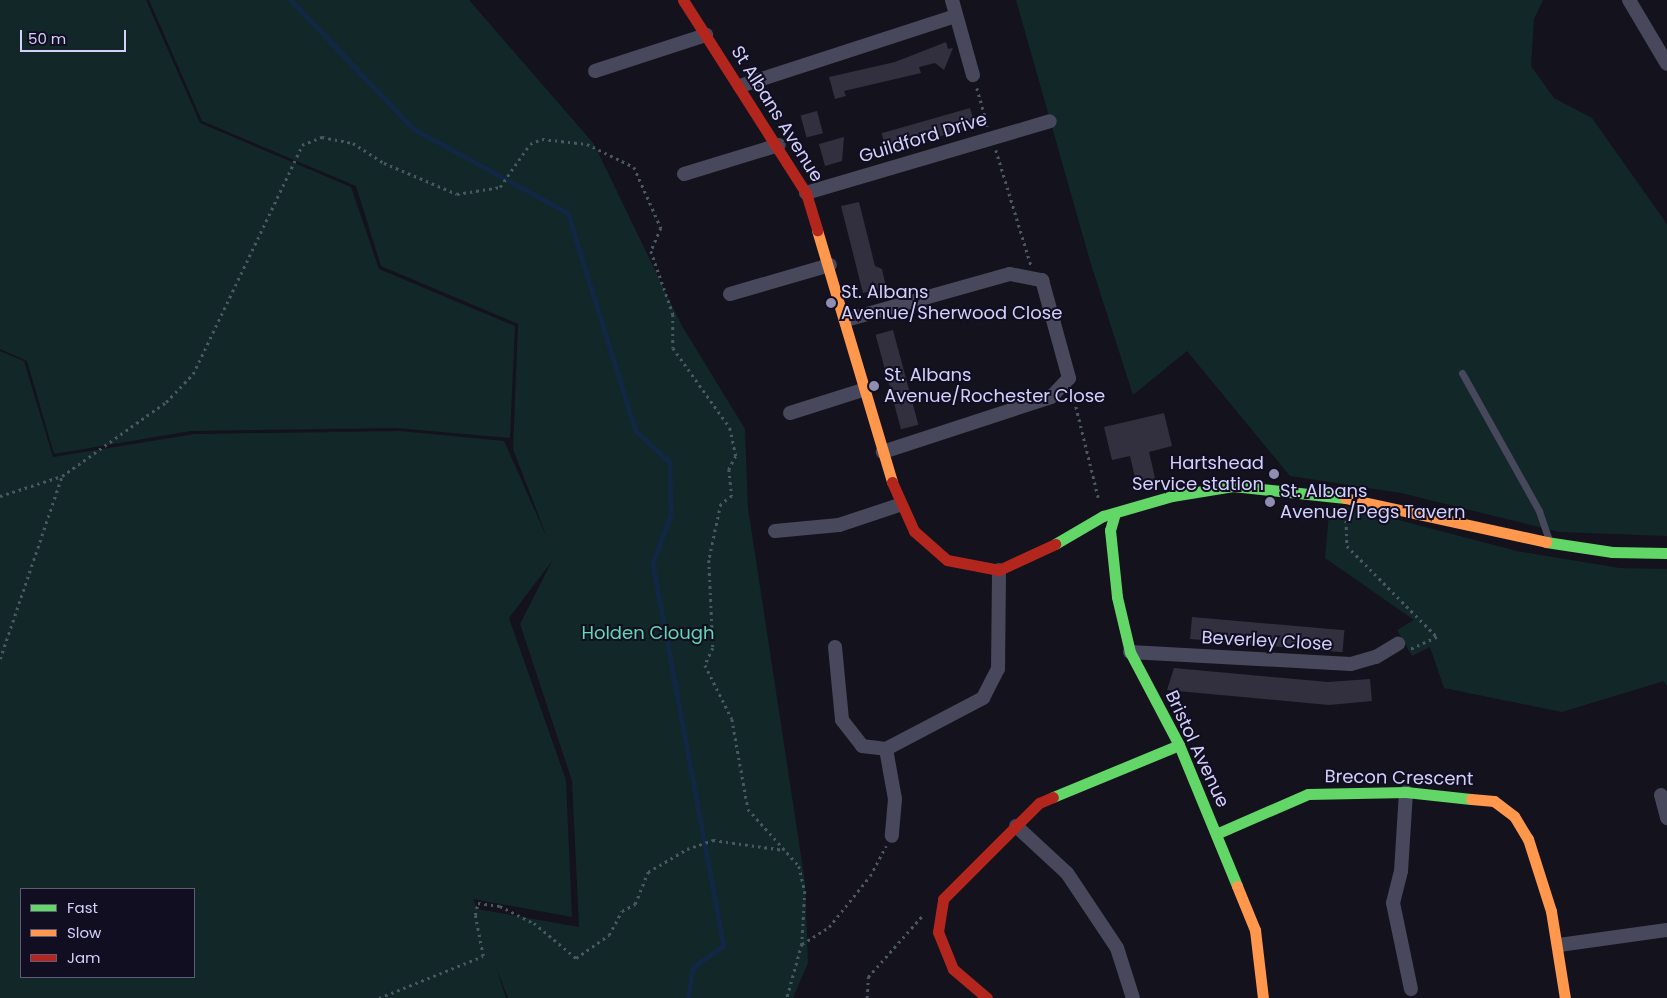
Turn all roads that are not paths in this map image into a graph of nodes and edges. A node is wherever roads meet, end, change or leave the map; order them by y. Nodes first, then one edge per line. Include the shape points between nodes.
1 (683, 0) edge
2 (952, 0) edge
3 (1629, 0) edge
4 (956, 16) junction
5 (706, 35) junction
6 (1667, 64) edge
7 (595, 71) dead end
8 (973, 75) road end
9 (740, 86) junction
10 (1050, 121) dead end
11 (779, 145) junction
12 (684, 174) dead end
13 (806, 193) junction
14 (830, 265) junction
15 (730, 294) dead end
16 (846, 320) junction
17 (1462, 373) dead end
18 (866, 389) junction
19 (790, 413) dead end
20 (883, 452) junction
21 (899, 505) junction
22 (1109, 515) junction
23 (775, 531) dead end
24 (1550, 543) junction
25 (1667, 553) edge
26 (999, 570) junction
27 (1398, 644) road end
28 (835, 647) dead end
29 (1130, 652) junction
30 (1179, 745) junction
31 (886, 749) junction
32 (1406, 792) junction
33 (1661, 796) dead end
34 (1667, 818) edge
35 (1016, 826) junction
36 (1216, 834) junction
37 (892, 836) road end
38 (1667, 930) edge
39 (1559, 945) junction
40 (1411, 989) dead end
41 (987, 998) edge
42 (1133, 998) edge
43 (1263, 998) edge
44 (1565, 998) edge

1 - 5 street, St Albans Avenue
2 - 4 street
3 - 6 street
4 - 8 street
4 - 9 street
5 - 7 street
5 - 9 street, St Albans Avenue
9 - 11 street, St Albans Avenue
10 - 13 street, Guildford Drive
11 - 12 street
11 - 13 street, St Albans Avenue
13 - 14 street, St Albans Avenue
14 - 15 street
14 - 16 street, St Albans Avenue
16 - 18 street, St Albans Avenue
16 - 20 street via 1010,274 1042,280 1069,378 1051,397
17 - 24 lane via 1539,511
18 - 19 street
18 - 20 street, St Albans Avenue
20 - 21 street, St Albans Avenue
21 - 23 street via 839,525
21 - 26 street, St Albans Avenue via 914,531 947,560
22 - 24 street via 1172,496 1233,486 1348,499
22 - 26 street via 1037,555
22 - 29 street, Bristol Avenue via 1117,597
24 - 25 street via 1612,552
26 - 31 street via 998,668 983,698
27 - 29 street, Beverley Close via 1376,657 1351,664
28 - 31 street via 842,720 862,746
29 - 30 street, Bristol Avenue
30 - 35 street via 1039,803
30 - 36 street, Bristol Avenue
31 - 37 street via 895,800
32 - 36 street, Brecon Crescent via 1308,794
32 - 39 street, Brecon Crescent via 1485,798 1514,816 1538,868
32 - 40 street via 1401,871 1393,903
33 - 34 street
35 - 41 street via 943,899 938,932 953,970
35 - 42 street via 1067,873 1117,948
36 - 43 street, Bristol Avenue via 1256,930
38 - 39 street
39 - 44 street, Brecon Crescent

